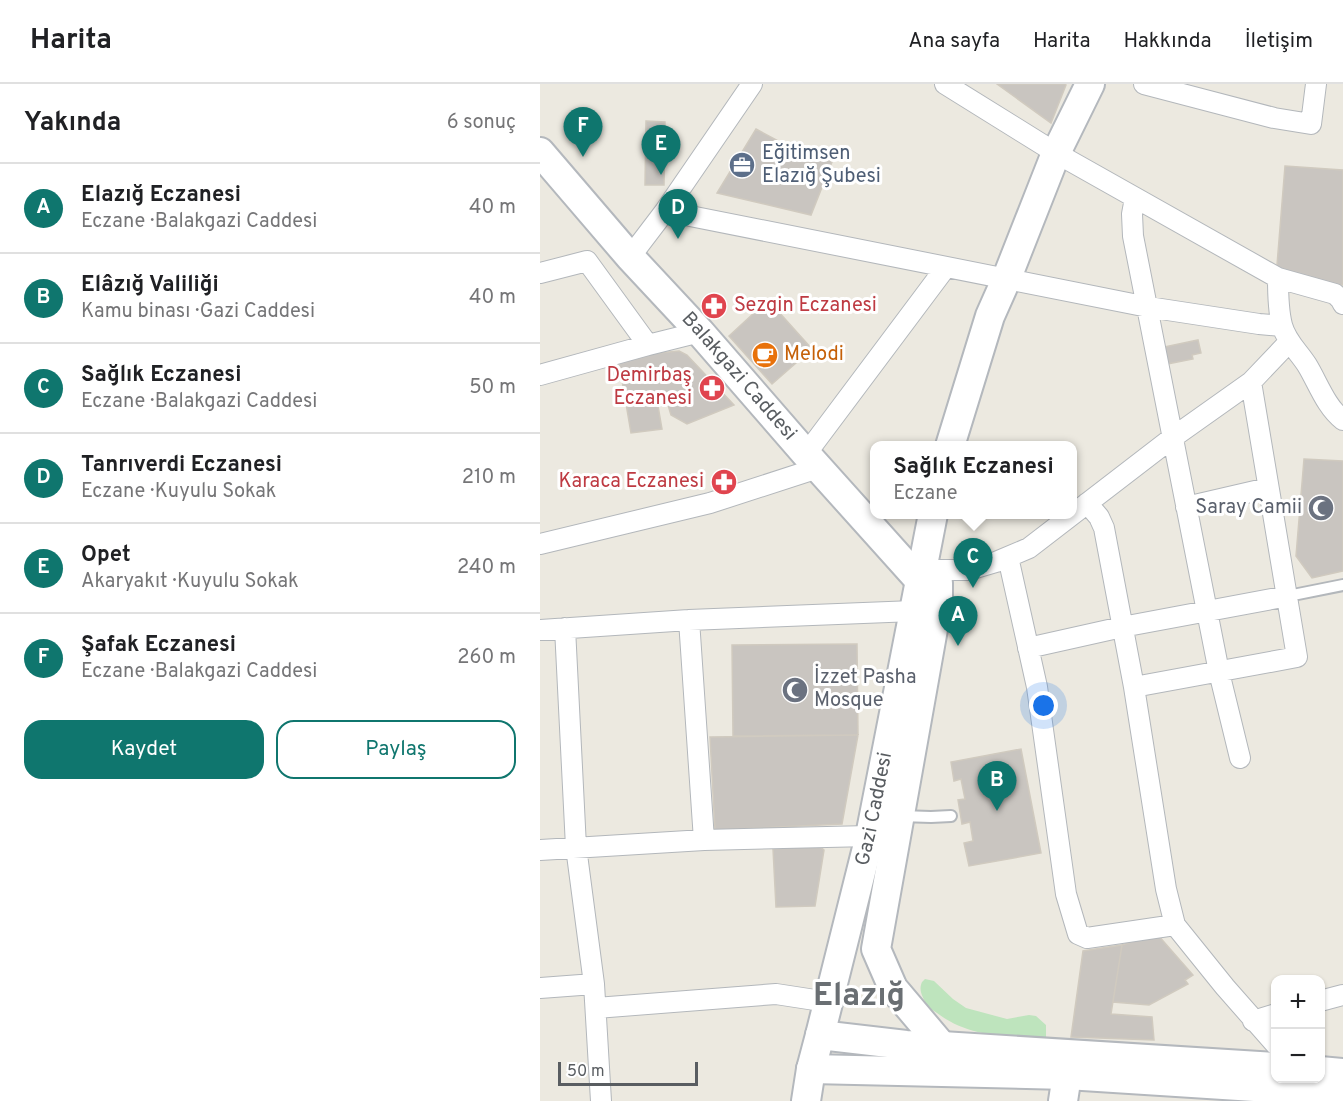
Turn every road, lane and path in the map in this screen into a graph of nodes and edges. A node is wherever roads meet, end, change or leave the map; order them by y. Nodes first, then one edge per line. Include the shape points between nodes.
1 (752, 84) edge
2 (945, 84) edge
3 (1090, 84) edge
4 (1144, 84) edge
5 (1316, 84) edge
6 (540, 152) edge
7 (1056, 153) junction
8 (1136, 198) junction
9 (665, 211) junction
10 (630, 257) junction
11 (945, 267) junction
12 (540, 273) edge
13 (1278, 278) junction
14 (1006, 280) junction
15 (1342, 301) edge
16 (1148, 307) junction
17 (700, 332) junction
18 (1286, 334) junction
19 (648, 345) junction
20 (540, 375) edge
21 (1251, 382) junction
22 (1343, 420) edge
23 (1173, 438) junction
24 (952, 441) edge
25 (812, 461) junction
26 (1268, 488) junction
27 (1087, 503) junction
28 (1186, 507) junction
29 (1077, 511) edge
30 (933, 519) edge
31 (938, 519) edge
32 (1066, 519) edge
33 (540, 544) edge
34 (1008, 557) junction
35 (1343, 585) edge
36 (927, 591) junction
37 (1288, 596) junction
38 (1207, 612) junction
39 (689, 620) junction
40 (1122, 627) junction
41 (565, 628) junction
42 (540, 630) edge
43 (1028, 648) junction
44 (1219, 672) junction
45 (1134, 687) junction
46 (1240, 758) dead end
47 (899, 816) junction
48 (951, 816) dead end
49 (870, 836) junction
50 (704, 840) junction
51 (576, 847) junction
52 (540, 850) edge
53 (1175, 925) junction
54 (594, 984) junction
55 (540, 988) edge
56 (1343, 995) edge
57 (1325, 1000) edge
58 (828, 1002) junction
59 (596, 1008) junction
60 (1271, 1015) edge
61 (1253, 1021) junction
62 (820, 1035) junction
63 (1271, 1041) edge
64 (942, 1046) junction
65 (1271, 1066) edge
66 (810, 1069) junction
67 (1343, 1073) edge
68 (1066, 1077) edge
69 (1307, 1087) edge
70 (1343, 1097) edge
71 (601, 1101) edge
72 (806, 1101) edge

1 - 9 street
2 - 7 street
3 - 7 main road
4 - 5 street via 1311,124
6 - 10 main road, Balakgazi Caddesi
7 - 8 street
7 - 14 main road
8 - 13 street
8 - 16 street via 1132,225
9 - 10 street
9 - 11 street
10 - 17 main road, Balakgazi Caddesi
11 - 14 street
11 - 25 street
12 - 19 street via 587,261
13 - 15 street via 1335,294
13 - 18 street via 1279,311
14 - 16 street
14 - 24 main road via 990,316
16 - 18 street via 1259,324
16 - 23 street
17 - 19 street
17 - 25 main road, Balakgazi Caddesi
18 - 21 street
18 - 22 street
19 - 20 street
21 - 23 street
21 - 26 street
23 - 27 street
23 - 28 street
25 - 33 street via 710,503
25 - 36 main road, Balakgazi Caddesi
26 - 28 street
26 - 37 street
27 - 29 street
27 - 40 street via 1104,528
28 - 38 street
30 - 36 main road, Gazi Caddesi
31 - 36 main road
32 - 34 street via 1029,548
34 - 36 street via 969,570
34 - 43 street
35 - 37 lane
36 - 39 street
36 - 47 main road
36 - 49 main road, Gazi Caddesi
37 - 38 street
37 - 44 street via 1297,657
38 - 40 street
38 - 44 street
39 - 41 street
39 - 50 street
40 - 43 street
40 - 45 street
41 - 42 street
41 - 51 street
43 - 53 street via 1066,894 1078,934 1087,938
44 - 45 street
44 - 46 street
45 - 53 street
47 - 48 lane
47 - 64 main road via 876,950 893,988
49 - 50 street
49 - 58 main road, Gazi Caddesi
50 - 51 street
51 - 52 street
51 - 54 street
53 - 61 street
54 - 55 street
54 - 59 street
56 - 57 street
58 - 59 street via 776,994
58 - 62 main road, Gazi Caddesi
59 - 71 street
60 - 61 street
61 - 63 street
62 - 64 main road via 906,1046
62 - 66 main road, Gazi Caddesi
64 - 68 main road
65 - 68 main road
66 - 68 main road
66 - 72 main road, Gazi Caddesi
67 - 69 main road
68 - 69 main road
69 - 70 main road

